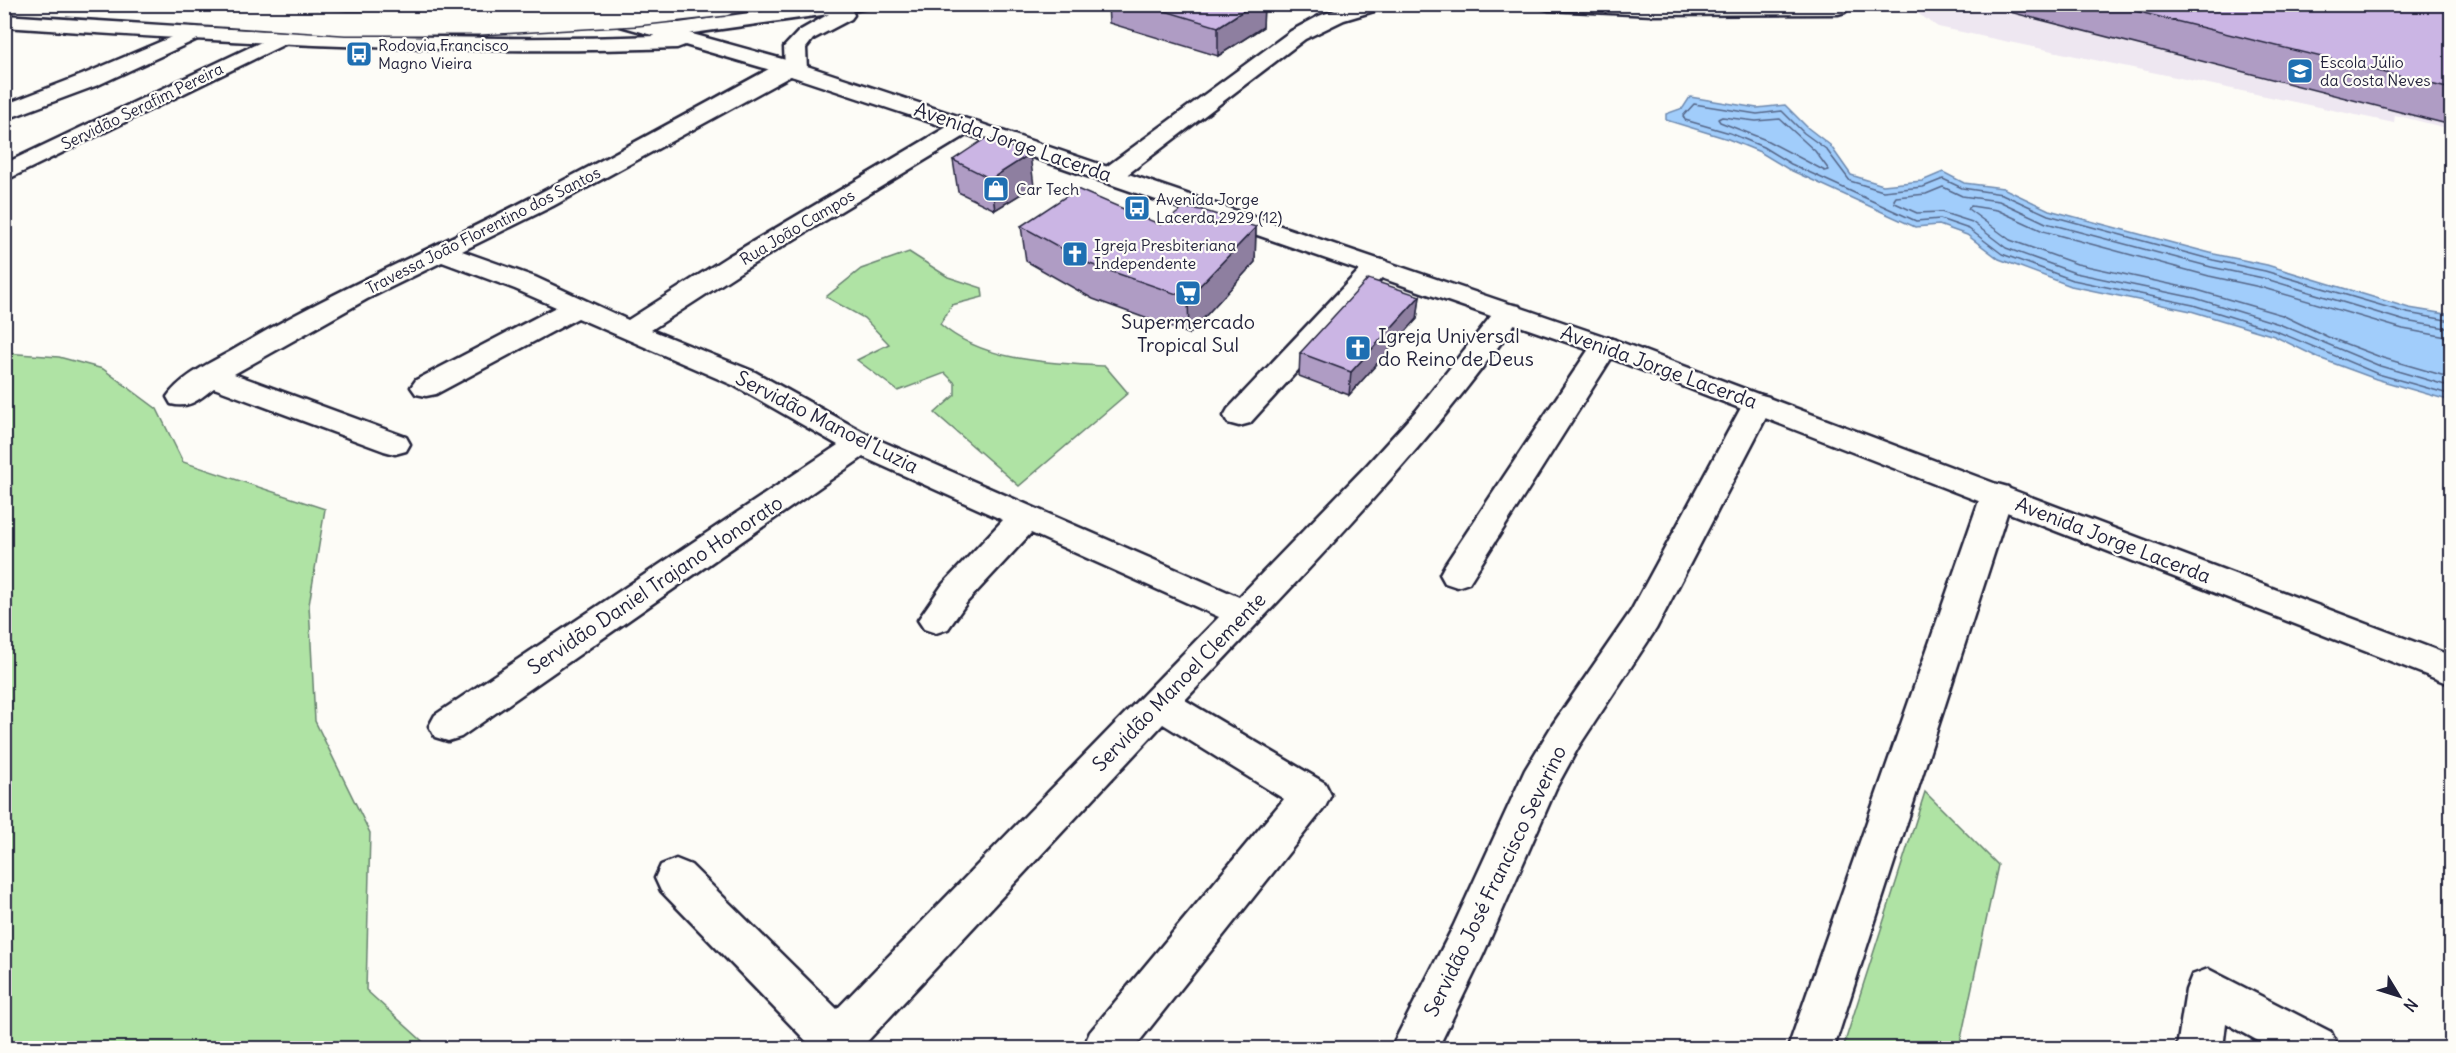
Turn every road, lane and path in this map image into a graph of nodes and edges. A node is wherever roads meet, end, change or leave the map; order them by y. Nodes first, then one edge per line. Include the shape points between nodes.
1 (53, 4) edge
2 (364, 4) edge
3 (534, 4) edge
4 (564, 4) edge
5 (724, 4) edge
6 (861, 4) edge
7 (870, 4) edge
8 (1377, 4) edge
9 (1549, 4) edge
10 (1838, 8) dead end
11 (4, 21) edge
12 (649, 28) junction
13 (195, 33) junction
14 (280, 39) junction
15 (693, 41) junction
16 (792, 69) junction
17 (4, 113) edge
18 (965, 126) junction
19 (4, 174) edge
20 (1111, 175) junction
21 (440, 252) junction
22 (1377, 267) junction
23 (578, 307) junction
24 (1509, 312) junction
25 (630, 331) junction
26 (1605, 346) junction
27 (210, 376) junction
28 (426, 387) dead end
29 (182, 397) dead end
30 (1758, 404) junction
31 (1239, 416) dead end
32 (395, 444) dead end
33 (861, 444) junction
34 (1998, 495) junction
35 (1026, 517) junction
36 (1457, 574) dead end
37 (1245, 614) junction
38 (936, 620) dead end
39 (2451, 671) edge
40 (1160, 703) junction
41 (448, 726) dead end
42 (676, 878) dead end
43 (1106, 1048) edge
44 (1414, 1048) edge
45 (1810, 1048) edge
46 (2200, 1048) edge
47 (2315, 1048) edge

1 - 5 main road, bridge via 346,23 479,23 634,14
2 - 3 main road
4 - 12 main road
6 - 12 main road via 679,29
7 - 16 main road via 806,35 795,47
8 - 20 main road via 1323,20 1298,35
9 - 10 main road via 1663,9
11 - 13 main road
12 - 15 main road, Avenida Jorge Lacerda
13 - 14 main road
13 - 17 main road
14 - 15 main road via 595,45
14 - 19 main road, Servidão Serafim Pereira
15 - 16 main road, Avenida Jorge Lacerda
16 - 18 main road, Avenida Jorge Lacerda
16 - 21 main road, Travessa João Florentino dos Santos
18 - 20 main road, Avenida Jorge Lacerda
18 - 25 main road, Rua João Campos
20 - 22 main road, Avenida Jorge Lacerda
21 - 23 main road, Servidão Manoel Luzia
21 - 27 main road, Travessa João Florentino dos Santos via 357,293
22 - 24 main road, Avenida Jorge Lacerda
22 - 31 main road
23 - 25 main road, Servidão Manoel Luzia
23 - 28 main road
24 - 26 main road, Avenida Jorge Lacerda
24 - 37 main road, Servidão Manoel Clemente via 1427,418
25 - 33 main road, Servidão Manoel Luzia via 745,379
26 - 30 main road, Avenida Jorge Lacerda
26 - 36 main road
27 - 29 main road, Travessa João Florentino dos Santos
27 - 32 main road
30 - 34 main road, Avenida Jorge Lacerda
30 - 44 main road, Servidão José Francisco Severino via 1644,620 1539,782 1468,941
33 - 35 main road, Servidão Manoel Luzia
33 - 41 main road, Servidão Daniel Trajano Honorato
34 - 39 main road, Avenida Jorge Lacerda
34 - 45 main road
35 - 37 main road, Servidão Manoel Luzia
35 - 38 main road via 962,585
37 - 40 main road, Servidão Manoel Clemente
40 - 42 main road, Servidão Manoel Clemente via 837,1041
40 - 43 main road via 1311,795
46 - 47 main road via 2208,990

